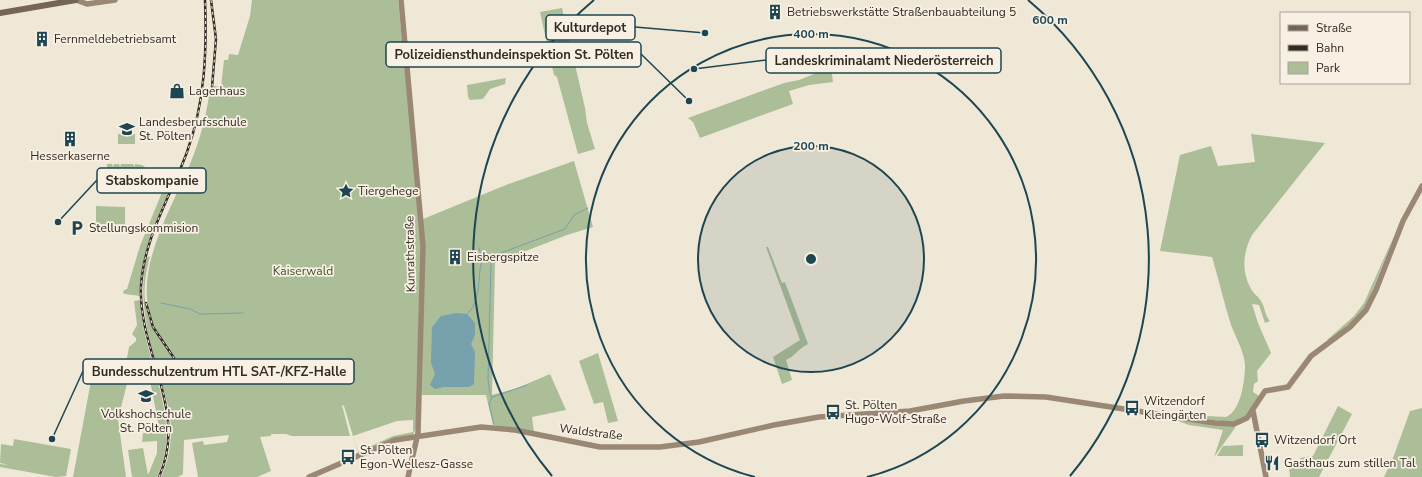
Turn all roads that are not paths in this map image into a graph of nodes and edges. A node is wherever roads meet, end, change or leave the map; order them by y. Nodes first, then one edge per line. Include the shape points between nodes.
1 (76, 0) edge
2 (115, 0) edge
3 (401, 0) edge
4 (0, 13) edge
5 (1422, 186) edge
6 (1254, 411) junction
7 (418, 436) junction
8 (309, 477) edge
9 (408, 477) edge
10 (1266, 477) edge

1 - 2 street via 87,4
1 - 4 main road
3 - 7 street, Kunrathstraße via 422,233
5 - 6 street via 1402,221 1372,300 1354,323 1307,360 1288,387 1265,391
6 - 7 street, Waldstraße via 1239,422 1222,424 1056,398 1021,396 978,399 910,411 819,417 686,444 646,448 595,446 491,427
6 - 10 street
7 - 8 street, Waldstraße via 395,440
7 - 9 street, Kunrathstraße

